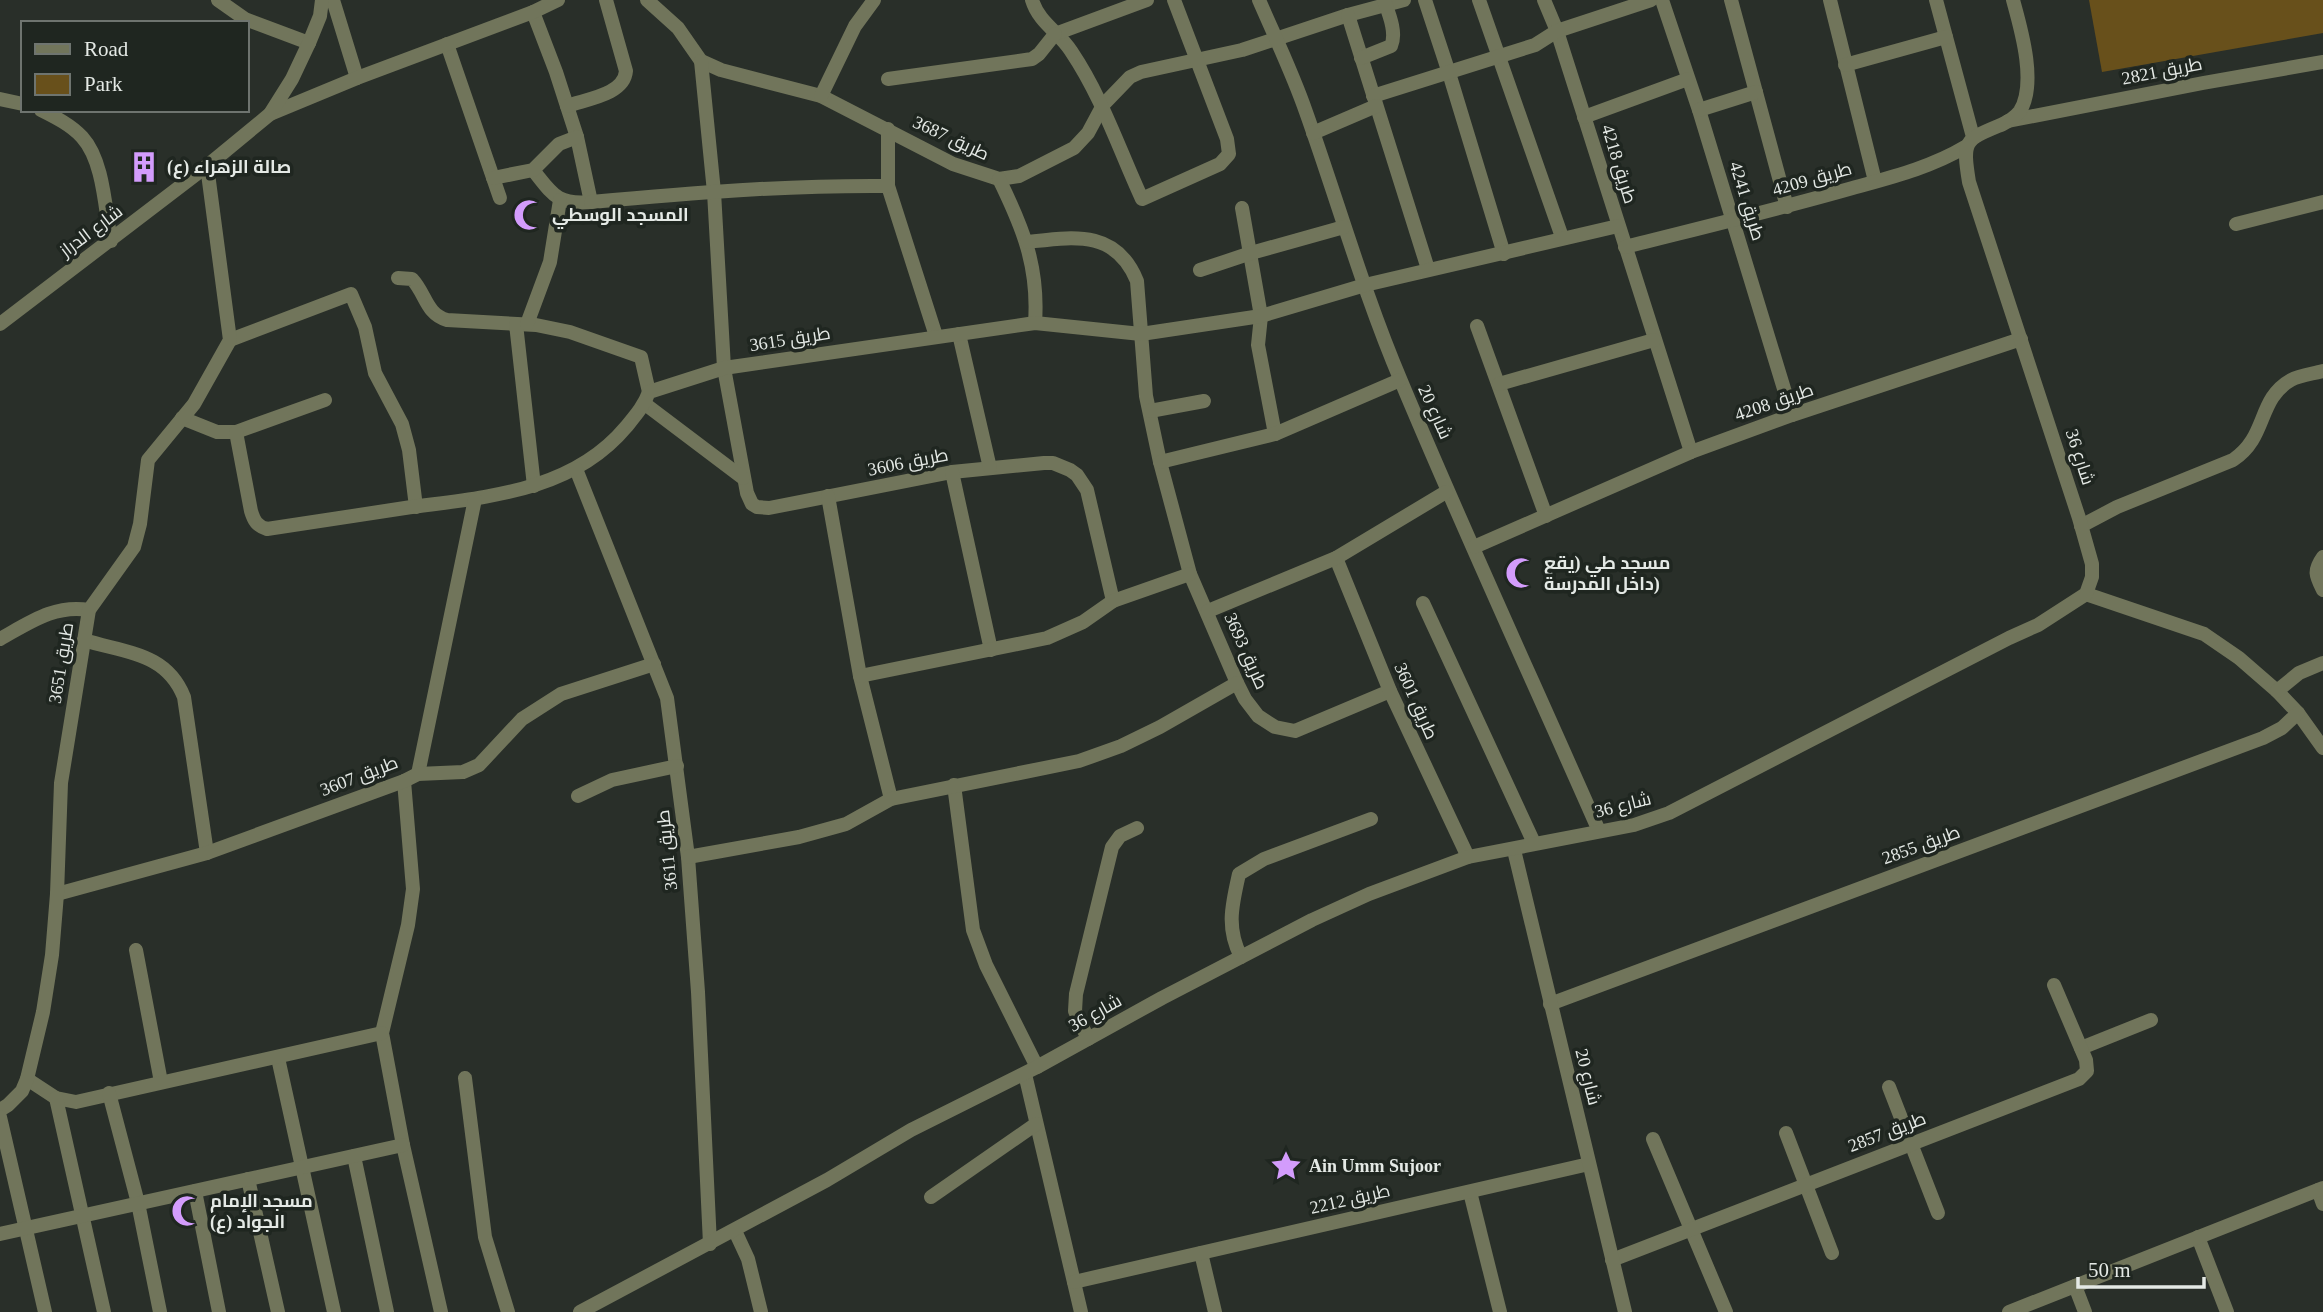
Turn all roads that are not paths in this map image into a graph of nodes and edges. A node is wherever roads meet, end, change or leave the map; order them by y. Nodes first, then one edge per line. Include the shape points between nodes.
1 (218, 0) edge
2 (322, 0) edge
3 (332, 0) edge
4 (558, 0) edge
5 (606, 0) edge
6 (647, 0) edge
7 (874, 0) edge
8 (1032, 0) edge
9 (1147, 0) edge
10 (1174, 0) edge
11 (1259, 0) edge
12 (1404, 0) edge
13 (1425, 0) edge
14 (1479, 0) edge
15 (1544, 0) edge
16 (1651, 0) edge
17 (1662, 0) edge
18 (1731, 0) edge
19 (1830, 0) edge
20 (1936, 0) edge
21 (2012, 0) edge
22 (1385, 3) edge
23 (533, 12) junction
24 (1348, 15) junction
25 (1557, 32) junction
26 (1055, 34) junction
27 (1946, 37) junction
28 (1276, 39) junction
29 (309, 43) junction
30 (447, 44) junction
31 (1498, 57) junction
32 (1361, 58) junction
33 (701, 61) junction
34 (1198, 61) junction
35 (2323, 62) edge
36 (1845, 65) junction
37 (1449, 73) junction
38 (357, 78) junction
39 (888, 79) dead end
40 (1688, 79) junction
41 (1756, 92) junction
42 (821, 96) junction
43 (0, 99) edge
44 (1375, 101) junction
45 (21, 104) edge
46 (1102, 105) junction
47 (568, 106) junction
48 (1699, 110) junction
49 (45, 112) edge
50 (270, 114) junction
51 (1584, 117) junction
52 (2008, 121) junction
53 (888, 129) junction
54 (1313, 133) junction
55 (577, 137) junction
56 (1969, 142) junction
57 (207, 166) junction
58 (533, 170) junction
59 (493, 178) junction
60 (999, 179) junction
61 (1875, 181) junction
62 (888, 186) junction
63 (714, 192) junction
64 (500, 198) dead end
65 (560, 200) junction
66 (591, 202) junction
67 (2323, 202) edge
68 (1787, 207) junction
69 (1242, 208) dead end
70 (1732, 220) junction
71 (2236, 224) dead end
72 (1618, 226) junction
73 (1343, 227) junction
74 (1562, 237) junction
75 (111, 241) junction
76 (1027, 242) junction
77 (1625, 247) junction
78 (1251, 253) junction
79 (1504, 254) junction
80 (1200, 270) dead end
81 (1428, 270) junction
82 (398, 278) dead end
83 (1365, 285) junction
84 (1261, 316) junction
85 (1035, 323) junction
86 (0, 324) edge
87 (521, 324) junction
88 (1477, 327) dead end
89 (959, 334) junction
90 (1141, 334) junction
91 (936, 336) junction
92 (2021, 339) junction
93 (230, 340) junction
94 (1654, 340) junction
95 (724, 368) junction
96 (2323, 371) edge
97 (1400, 380) junction
98 (1499, 384) junction
99 (647, 398) junction
100 (325, 400) dead end
101 (1204, 401) dead end
102 (1150, 411) junction
103 (1793, 415) junction
104 (182, 418) junction
105 (236, 432) junction
106 (1275, 434) junction
107 (1691, 452) junction
108 (1160, 462) junction
109 (990, 468) junction
110 (576, 469) junction
111 (953, 472) junction
112 (743, 478) junction
113 (534, 486) junction
114 (1446, 492) junction
115 (828, 496) junction
116 (475, 499) junction
117 (416, 507) junction
118 (1546, 516) junction
119 (2081, 526) junction
120 (1474, 547) junction
121 (2323, 557) edge
122 (1336, 558) junction
123 (1190, 573) junction
124 (2323, 590) edge
125 (2086, 594) junction
126 (1114, 601) junction
127 (1423, 603) dead end
128 (89, 611) junction
129 (1208, 611) junction
130 (0, 639) edge
131 (84, 640) junction
132 (991, 650) junction
133 (2323, 663) edge
134 (654, 664) junction
135 (860, 676) junction
136 (1237, 683) junction
137 (1390, 691) junction
138 (2277, 691) junction
139 (2298, 713) junction
140 (2323, 748) edge
141 (677, 766) junction
142 (418, 774) junction
143 (404, 781) junction
144 (954, 785) junction
145 (578, 796) dead end
146 (891, 799) junction
147 (1371, 819) dead end
148 (1137, 828) dead end
149 (1599, 831) junction
150 (1534, 843) junction
151 (1514, 850) junction
152 (207, 853) junction
153 (688, 857) junction
154 (1468, 857) junction
155 (57, 894) junction
156 (136, 950) dead end
157 (1241, 957) junction
158 (2054, 985) dead end
159 (1550, 1004) junction
160 (2151, 1020) dead end
161 (382, 1033) junction
162 (1088, 1039) junction
163 (2081, 1048) junction
164 (278, 1058) junction
165 (1031, 1071) junction
166 (465, 1077) dead end
167 (27, 1079) junction
168 (161, 1082) junction
169 (1889, 1087) dead end
170 (109, 1093) junction
171 (56, 1098) junction
172 (0, 1110) edge
173 (0, 1118) edge
174 (1036, 1124) junction
175 (1786, 1133) dead end
176 (1653, 1139) dead end
177 (1911, 1143) junction
178 (403, 1145) junction
179 (354, 1156) junction
180 (1589, 1164) junction
181 (301, 1168) junction
182 (248, 1179) junction
183 (1806, 1185) junction
184 (195, 1191) junction
185 (1470, 1192) junction
186 (2321, 1194) edge
187 (931, 1197) dead end
188 (138, 1203) junction
189 (1938, 1213) dead end
190 (82, 1215) junction
191 (25, 1228) junction
192 (1690, 1230) junction
193 (735, 1231) junction
194 (0, 1234) edge
195 (2198, 1237) junction
196 (710, 1244) junction
197 (1832, 1252) dead end
198 (1200, 1253) junction
199 (1612, 1260) junction
200 (1074, 1282) junction
201 (2075, 1286) junction
202 (45, 1312) edge
203 (104, 1312) edge
204 (160, 1312) edge
205 (219, 1312) edge
206 (278, 1312) edge
207 (334, 1312) edge
208 (387, 1312) edge
209 (440, 1312) edge
210 (508, 1312) edge
211 (580, 1312) edge
212 (761, 1312) edge
213 (1081, 1312) edge
214 (1215, 1312) edge
215 (1500, 1312) edge
216 (1625, 1312) edge
217 (1726, 1312) edge
218 (2009, 1312) edge
219 (2085, 1312) edge
220 (2227, 1312) edge

1 - 29 street via 245,19
2 - 29 street, شارع الدراز
3 - 38 street
4 - 23 street
5 - 47 street via 626,71 624,80 614,90
6 - 33 street via 678,28
7 - 42 street via 855,26
8 - 26 street
9 - 26 street
10 - 34 street
11 - 28 street, شارع 20
12 - 22 street, طريق 3687
13 - 37 street
14 - 31 street
15 - 25 street, طريق 4218
16 - 25 street
17 - 40 street, طريق 4241
18 - 41 street
19 - 36 street
20 - 27 street, شارع 36
21 - 52 street via 2028,84 2020,110
22 - 24 street, طريق 3687
22 - 32 street via 1394,43
23 - 30 street
23 - 47 street
24 - 28 street, طريق 3687
24 - 32 street
25 - 31 street
25 - 51 street, طريق 4218
26 - 39 street via 1032,59
26 - 46 street via 1072,51
27 - 36 street
27 - 56 street, شارع 36
28 - 34 street, طريق 3687
28 - 54 street, شارع 20
29 - 50 street, شارع الدراز
30 - 38 street
30 - 59 street
31 - 37 street
31 - 74 street
32 - 44 street
33 - 42 street, طريق 3687
33 - 63 street, طريق 3606
34 - 46 street, طريق 3687 via 1130,77
34 - 46 street via 1227,139 1229,154 1220,164 1142,199
35 - 52 street, طريق 2821
36 - 61 street
37 - 44 street
37 - 79 street
38 - 50 street
40 - 48 street, طريق 4241
40 - 51 street
41 - 48 street
41 - 68 street
42 - 53 street, طريق 3687
43 - 45 street
44 - 54 street
44 - 81 street
46 - 60 street, طريق 3687 via 1088,133 1074,148 1019,176
47 - 55 street
48 - 70 street, طريق 4241
49 - 75 street via 81,135 92,151
50 - 57 street, شارع الدراز
51 - 72 street, طريق 4218
52 - 56 street
53 - 60 street, طريق 3687 via 953,164
53 - 62 street
54 - 73 street, شارع 20
55 - 58 street via 559,144
55 - 66 street
56 - 61 street, طريق 4209 via 1943,159
56 - 92 street, شارع 36 via 1965,159 1969,182
57 - 75 street, شارع الدراز
57 - 93 street
58 - 59 street
58 - 65 street
59 - 64 street
60 - 76 street
61 - 68 street, طريق 4209
62 - 63 street
62 - 91 street
63 - 66 street
63 - 95 street, طريق 3606
65 - 66 street
65 - 87 street via 550,262
67 - 71 street
68 - 70 street, طريق 4209
69 - 78 street
70 - 77 street, طريق 4209
70 - 103 street, طريق 4241
72 - 74 street
72 - 77 street, طريق 4218
73 - 78 street
73 - 83 street, شارع 20
74 - 79 street
75 - 86 street, شارع الدراز
76 - 85 street via 1035,281
76 - 90 street, طريق 3693 via 1068,238 1092,240 1115,249 1137,281
77 - 94 street, طريق 4218
78 - 80 street
78 - 84 street
79 - 81 street
81 - 83 street
82 - 87 street via 412,279 438,317
83 - 84 street, طريق 3615
83 - 97 street, شارع 20
84 - 90 street, طريق 3615
84 - 106 street via 1258,345
85 - 89 street, طريق 3615
85 - 90 street, طريق 3615
87 - 99 street via 570,332 641,357
87 - 113 street
88 - 98 street
89 - 91 street, طريق 3615
89 - 109 street
90 - 102 street, طريق 3693
91 - 95 street, طريق 3615
92 - 103 street, طريق 4208
92 - 119 street, شارع 36
93 - 104 street, طريق 3651
93 - 117 street via 351,294 365,327 375,373 402,424
94 - 98 street
94 - 107 street, طريق 4218
95 - 99 street, طريق 3615
95 - 112 street, طريق 3606
96 - 119 street via 2283,386 2269,403 2254,440 2233,460
97 - 106 street
97 - 114 street, شارع 20
98 - 118 street
99 - 110 street via 617,438
99 - 112 street
100 - 105 street
101 - 102 street
102 - 108 street, طريق 3693
103 - 107 street, طريق 4208
104 - 105 street via 216,432
104 - 128 street, طريق 3651 via 148,460 134,547
105 - 117 street via 251,511 254,520 267,529
106 - 108 street
107 - 118 street, طريق 4208
108 - 123 street, طريق 3693
109 - 111 street, طريق 3606
109 - 126 street, طريق 3606 via 1053,463 1077,475 1090,499
110 - 113 street
110 - 134 street, طريق 3611
111 - 115 street, طريق 3606
111 - 132 street
112 - 115 street, طريق 3606 via 749,499 757,507
113 - 116 street
114 - 120 street, شارع 20
114 - 122 street
115 - 135 street
116 - 117 street
116 - 142 street
118 - 120 street, طريق 4208
119 - 125 street, شارع 36 via 2092,564
120 - 149 street, شارع 20
121 - 124 street via 2316,566 2316,577
122 - 129 street
122 - 137 street, طريق 3601
123 - 126 street
123 - 129 street, طريق 3693
125 - 138 street via 2204,634
125 - 149 street, شارع 36 via 2038,625 1669,813
126 - 132 street via 1059,633
127 - 150 street
128 - 130 street via 52,611
128 - 131 street, طريق 3651
129 - 136 street, طريق 3693
131 - 152 street via 157,663 179,684
131 - 155 street, طريق 3651 via 61,783
132 - 135 street
133 - 138 street via 2299,673
134 - 141 street, طريق 3611 via 667,698
134 - 142 street, طريق 3607 via 561,694 522,719 479,765 463,772
135 - 146 street
136 - 137 street, طريق 3693 via 1258,716 1275,727 1295,731
136 - 144 street via 1160,727 1079,761
137 - 154 street, طريق 3601
138 - 139 street
139 - 140 street
139 - 159 street, طريق 2855 via 2263,738
141 - 145 street via 612,780
141 - 153 street, طريق 3611
142 - 143 street, طريق 3607
143 - 152 street, طريق 3607
143 - 161 street via 413,889
144 - 146 street
144 - 165 street via 972,930
146 - 153 street via 846,824
147 - 157 street via 1264,859 1240,874 1231,919 1232,941
148 - 162 street via 1120,836 1112,847 1076,995 1075,1012
149 - 150 street, شارع 36
150 - 151 street, شارع 36
151 - 154 street, شارع 36
151 - 159 street, شارع 20
152 - 155 street, طريق 3607
153 - 196 street, طريق 3611
154 - 157 street, شارع 36 via 1369,894
155 - 167 street, طريق 3651 via 52,955
156 - 168 street
157 - 162 street, شارع 36
158 - 163 street, طريق 2857
159 - 180 street, شارع 20
160 - 163 street
161 - 164 street
161 - 178 street
162 - 165 street, شارع 36
163 - 177 street, طريق 2857 via 2087,1071 2080,1079
164 - 168 street
164 - 181 street
165 - 174 street
165 - 193 street, شارع 36 via 911,1130
166 - 210 street via 485,1237
167 - 171 street
167 - 172 street, طريق 3651 via 22,1091
168 - 170 street
169 - 177 street
170 - 171 street via 76,1102
170 - 188 street
171 - 190 street
173 - 191 street
174 - 187 street
174 - 200 street
175 - 183 street
176 - 192 street
177 - 183 street, طريق 2857
177 - 189 street
178 - 179 street
178 - 209 street
179 - 181 street
179 - 208 street
180 - 185 street, طريق 2212
180 - 199 street, شارع 20
181 - 182 street
181 - 207 street
182 - 184 street
182 - 206 street
183 - 192 street, طريق 2857
183 - 197 street
184 - 188 street
184 - 205 street
185 - 198 street, طريق 2212
185 - 215 street
186 - 195 street
188 - 190 street
188 - 204 street
190 - 191 street
190 - 203 street
191 - 194 street
191 - 202 street
192 - 199 street, طريق 2857
192 - 217 street
193 - 196 street, شارع 36
193 - 212 street via 748,1259
195 - 201 street
195 - 220 street
196 - 211 street, شارع 36
198 - 200 street, طريق 2212
198 - 214 street
199 - 216 street, شارع 20
200 - 213 street
201 - 218 street
201 - 219 street

